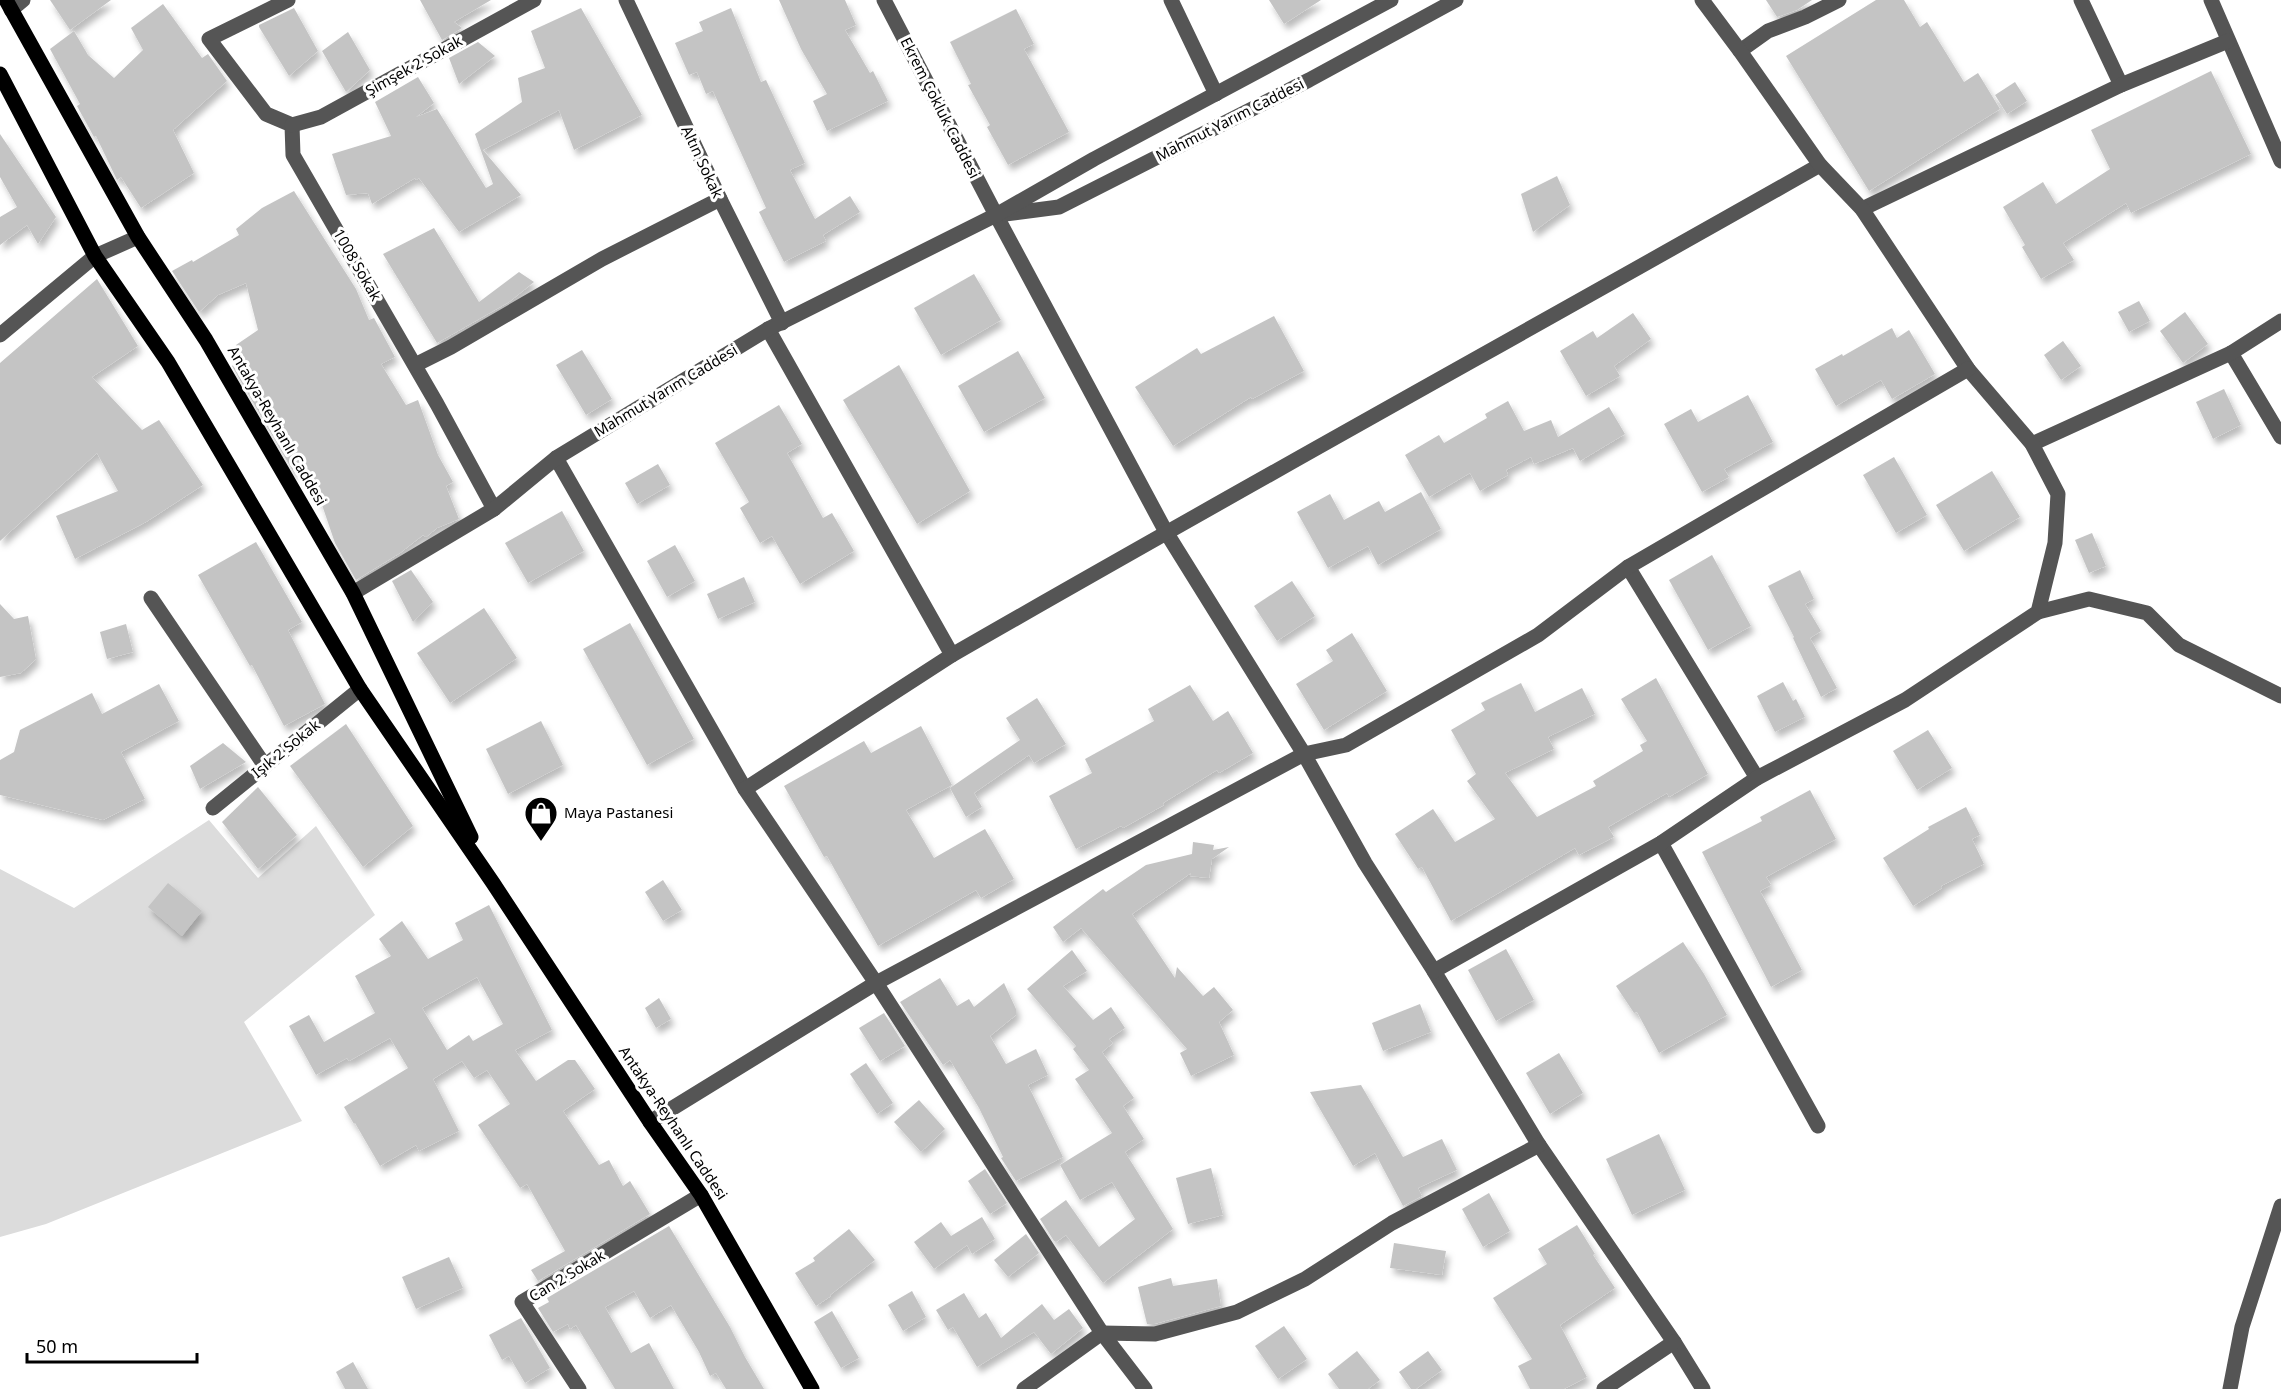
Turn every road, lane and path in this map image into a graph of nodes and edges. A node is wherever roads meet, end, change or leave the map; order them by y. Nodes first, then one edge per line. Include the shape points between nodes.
1 (288, 0) edge
2 (534, 0) edge
3 (626, 0) edge
4 (884, 0) edge
5 (1171, 0) edge
6 (1391, 0) edge
7 (1456, 0) edge
8 (1701, 0) edge
9 (1839, 0) edge
10 (2081, 0) edge
11 (2211, 0) edge
12 (13, 3) edge
13 (2228, 41) junction
14 (1740, 51) junction
15 (0, 74) edge
16 (2121, 86) junction
17 (1216, 94) junction
18 (292, 125) junction
19 (2281, 161) edge
20 (1820, 165) junction
21 (720, 199) junction
22 (1862, 209) junction
23 (996, 215) junction
24 (138, 237) junction
25 (95, 256) junction
26 (2281, 321) edge
27 (775, 326) junction
28 (0, 335) edge
29 (2231, 353) junction
30 (415, 365) junction
31 (1968, 369) junction
32 (2281, 437) edge
33 (2032, 444) junction
34 (556, 458) junction
35 (494, 509) junction
36 (1166, 532) junction
37 (1628, 567) junction
38 (353, 593) junction
39 (151, 598) dead end
40 (2038, 612) junction
41 (952, 655) junction
42 (360, 689) junction
43 (2281, 696) edge
44 (1304, 754) junction
45 (265, 766) junction
46 (1757, 778) junction
47 (745, 789) junction
48 (213, 808) dead end
49 (1661, 843) junction
50 (493, 883) junction
51 (1434, 971) junction
52 (876, 983) junction
53 (650, 1122) junction
54 (1818, 1126) dead end
55 (1539, 1145) junction
56 (701, 1195) junction
57 (2281, 1206) edge
58 (1102, 1333) junction
59 (1674, 1342) junction
60 (808, 1387) edge
61 (579, 1389) edge
62 (1024, 1389) edge
63 (1146, 1389) edge
64 (1604, 1389) edge
65 (1703, 1389) edge
66 (2230, 1389) edge

1 - 18 street via 209,39 266,114
2 - 18 street, Şimşek 2 Sokak via 321,117
3 - 21 street, Altın Sokak
4 - 23 street, Ekrem Çokluk Caddesi
5 - 17 street
6 - 17 street, Mahmut Yarım Caddesi
7 - 23 street, Mahmut Yarım Caddesi via 1059,207
8 - 14 street
9 - 14 street via 1768,31
10 - 16 street
11 - 13 street
12 - 24 main road, Antakya-Reyhanlı Caddesi
13 - 16 street
13 - 19 street
14 - 20 street
15 - 25 main road, Antakya-Reyhanlı Caddesi
16 - 22 street
17 - 23 street, Mahmut Yarım Caddesi
18 - 30 street, 1008 Sokak via 293,155
20 - 22 street
20 - 36 street
21 - 27 street, Altın Sokak
21 - 30 street via 602,259
22 - 31 street
23 - 27 street, Mahmut Yarım Caddesi
23 - 36 street, Ekrem Çokluk Caddesi
24 - 25 street
24 - 38 main road, Antakya-Reyhanlı Caddesi via 206,340
25 - 28 street
25 - 42 main road, Antakya-Reyhanlı Caddesi via 168,362
26 - 29 street
27 - 34 street, Mahmut Yarım Caddesi
27 - 41 street, Altın Sokak
29 - 32 street
29 - 33 street
30 - 35 street, 1008 Sokak
31 - 33 street
31 - 37 street
33 - 40 street via 2058,494 2055,543
34 - 35 street, Mahmut Yarım Caddesi
34 - 47 street
35 - 38 street, Mahmut Yarım Caddesi
36 - 41 street
36 - 44 street, Ekrem Çokluk Caddesi
37 - 44 street via 1528,641 1346,745
37 - 46 street
38 - 50 main road, Antakya-Reyhanlı Caddesi
39 - 45 street
40 - 43 street via 2088,599 2147,613 2179,645
40 - 46 street via 1905,700
41 - 47 street
42 - 45 street, Işık 2 Sokak
42 - 50 main road, Antakya-Reyhanlı Caddesi
44 - 51 street, Ekrem Çokluk Caddesi via 1365,863
44 - 52 street
45 - 48 street, Işık 2 Sokak
46 - 49 street
47 - 52 street
49 - 51 street
49 - 54 street
50 - 53 main road, Antakya-Reyhanlı Caddesi
51 - 55 street, Ekrem Çokluk Caddesi
52 - 53 street
52 - 58 street
53 - 56 main road, Antakya-Reyhanlı Caddesi
55 - 58 street via 1392,1223 1305,1279 1237,1312 1155,1334
55 - 59 street, Ekrem Çokluk Caddesi
56 - 60 main road, Antakya-Reyhanlı Caddesi
56 - 61 street, Can 2 Sokak via 522,1302
57 - 66 street via 2242,1327
58 - 62 street
58 - 63 street
59 - 64 street
59 - 65 street, Ekrem Çokluk Caddesi

